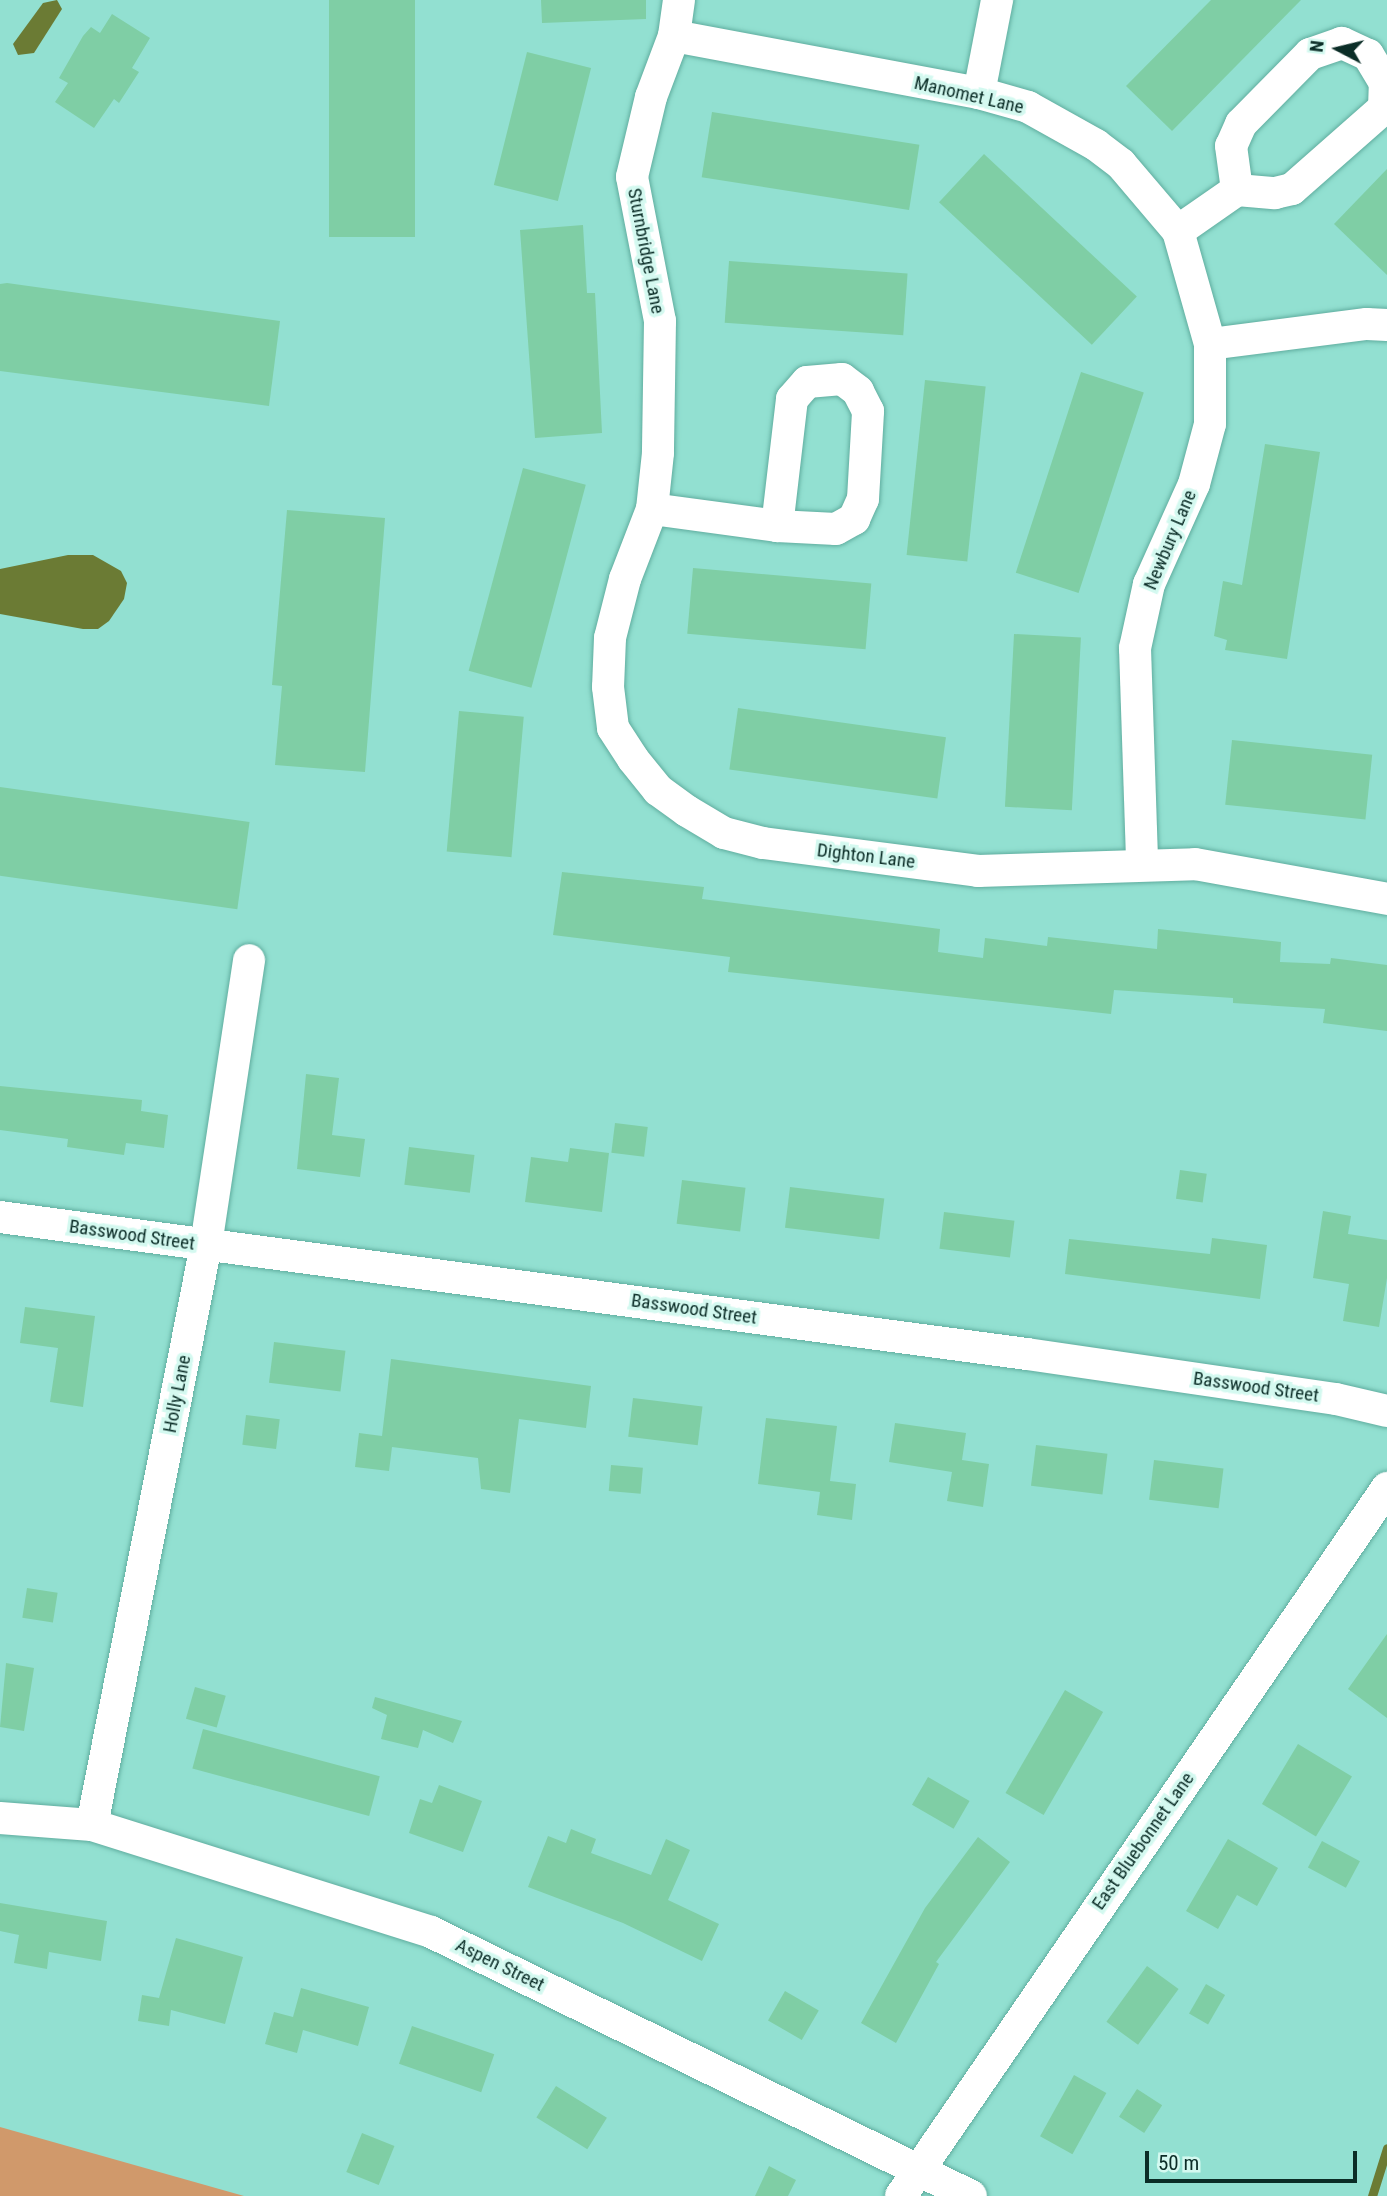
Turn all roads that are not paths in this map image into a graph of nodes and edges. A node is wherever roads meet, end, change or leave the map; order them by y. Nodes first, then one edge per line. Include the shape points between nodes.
1 (679, 0) edge
2 (997, 0) edge
3 (674, 36) junction
4 (979, 93) junction
5 (1237, 190) junction
6 (1178, 231) junction
7 (1387, 325) edge
8 (1210, 344) junction
9 (652, 509) junction
10 (777, 526) junction
11 (1142, 863) junction
12 (1387, 898) edge
13 (249, 960) dead end
14 (0, 1217) edge
15 (206, 1245) junction
16 (1387, 1411) edge
17 (1387, 1488) edge
18 (0, 1818) edge
19 (92, 1825) junction
20 (917, 2168) junction
21 (901, 2196) edge
22 (971, 2196) edge

1 - 3 street, Sturnbridge Lane
2 - 4 street
3 - 4 street, Manomet Lane
3 - 9 street, Sturnbridge Lane via 651,97 632,177 660,321 658,453
4 - 6 street, Manomet Lane via 1028,107 1097,145 1149,193
5 - 5 street via 1275,193 1292,189 1384,108 1385,83 1368,55 1342,43 1310,54 1241,124 1231,146
5 - 6 street
6 - 8 street, Manomet Lane
7 - 8 street
8 - 11 street, Newbury Lane via 1210,424 1204,454 1149,584 1135,648
9 - 10 street
9 - 11 street, Dighton Lane via 625,579 610,638 608,687 613,728 658,790 724,833 763,843 978,871
10 - 10 street via 836,529 853,519 863,499 868,411 858,391 842,379 807,382 792,399
11 - 12 street, Dighton Lane via 1195,864 1273,875
13 - 15 street, Holly Lane
14 - 15 street, Basswood Street
15 - 16 street, Basswood Street via 1027,1354 1336,1399
15 - 19 street, Holly Lane
17 - 20 street, East Bluebonnet Lane
18 - 19 street, Aspen Street
19 - 20 street, Aspen Street via 431,1932
20 - 21 street, East Bluebonnet Lane
20 - 22 street, Aspen Street

